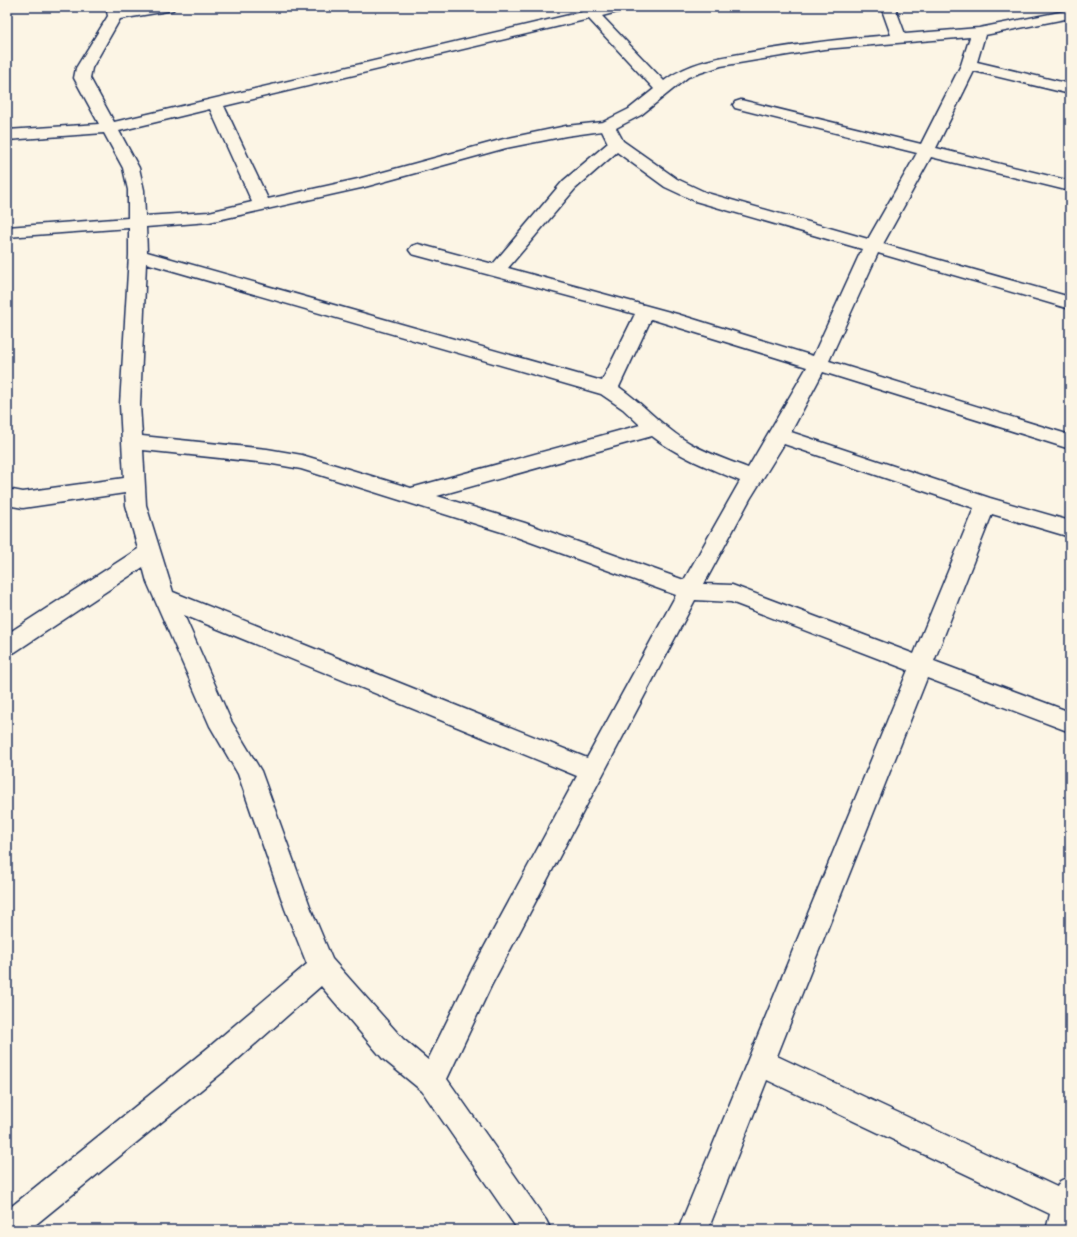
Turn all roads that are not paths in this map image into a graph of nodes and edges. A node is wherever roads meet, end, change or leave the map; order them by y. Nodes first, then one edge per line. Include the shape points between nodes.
1 (168, 7) edge
2 (620, 7) edge
3 (888, 7) edge
4 (589, 10) edge
5 (114, 12) edge
6 (1051, 12) edge
7 (1070, 14) edge
8 (979, 32) junction
9 (900, 39) junction
10 (969, 65) junction
11 (663, 89) junction
12 (1070, 89) edge
13 (215, 103) junction
14 (740, 105) dead end
15 (607, 126) junction
16 (110, 128) junction
17 (7, 135) edge
18 (618, 144) junction
19 (926, 151) junction
20 (1070, 186) edge
21 (262, 205) junction
22 (136, 223) junction
23 (7, 232) edge
24 (872, 247) junction
25 (418, 250) dead end
26 (138, 255) junction
27 (496, 272) junction
28 (1070, 303) edge
29 (646, 311) junction
30 (819, 363) junction
31 (608, 389) junction
32 (655, 428) junction
33 (779, 435) junction
34 (132, 442) junction
35 (1070, 442) edge
36 (752, 478) junction
37 (135, 484) junction
38 (411, 496) junction
39 (7, 498) edge
40 (986, 504) junction
41 (1070, 529) edge
42 (150, 552) junction
43 (689, 591) junction
44 (165, 598) junction
45 (7, 646) edge
46 (920, 665) junction
47 (1070, 722) edge
48 (592, 771) junction
49 (322, 968) junction
50 (760, 1062) junction
51 (432, 1081) junction
52 (1066, 1209) edge
53 (7, 1229) edge
54 (536, 1230) edge
55 (693, 1230) edge

1 - 5 street
2 - 4 street
3 - 9 street
4 - 11 street
4 - 13 street
5 - 16 street via 84,68 82,78 85,88
6 - 7 street
6 - 8 street
8 - 9 street
8 - 10 street
9 - 11 street via 824,45 718,62 684,74
10 - 12 street
10 - 19 street
11 - 15 street via 635,112
13 - 16 street
13 - 21 street
14 - 19 street
15 - 18 street
15 - 21 street via 566,131 504,144 361,183
16 - 17 street
16 - 22 street via 131,168 136,190
18 - 24 street via 671,183 701,197
18 - 27 street via 570,185
19 - 20 street
19 - 24 street
21 - 22 street via 209,217
22 - 23 street
22 - 26 street
24 - 28 street
24 - 30 street
25 - 27 street
26 - 31 street
26 - 34 street via 130,405
27 - 29 street
29 - 30 street
29 - 31 street
30 - 33 street
30 - 35 street
31 - 32 street via 630,404
32 - 36 street via 677,445 696,455
32 - 38 street
33 - 36 street
33 - 40 street
34 - 37 street
34 - 38 street via 302,462
36 - 43 street
37 - 39 street via 23,500
37 - 42 street via 136,505
38 - 43 street via 518,529
40 - 41 street
40 - 46 street
42 - 44 street
42 - 45 street
43 - 46 street via 732,594
43 - 48 street
44 - 48 street
44 - 49 street via 222,726 249,771 298,909
46 - 47 street
46 - 50 street
48 - 51 street via 482,977
49 - 51 street via 393,1049
49 - 53 street via 219,1057
50 - 52 street
50 - 55 street
51 - 54 street

